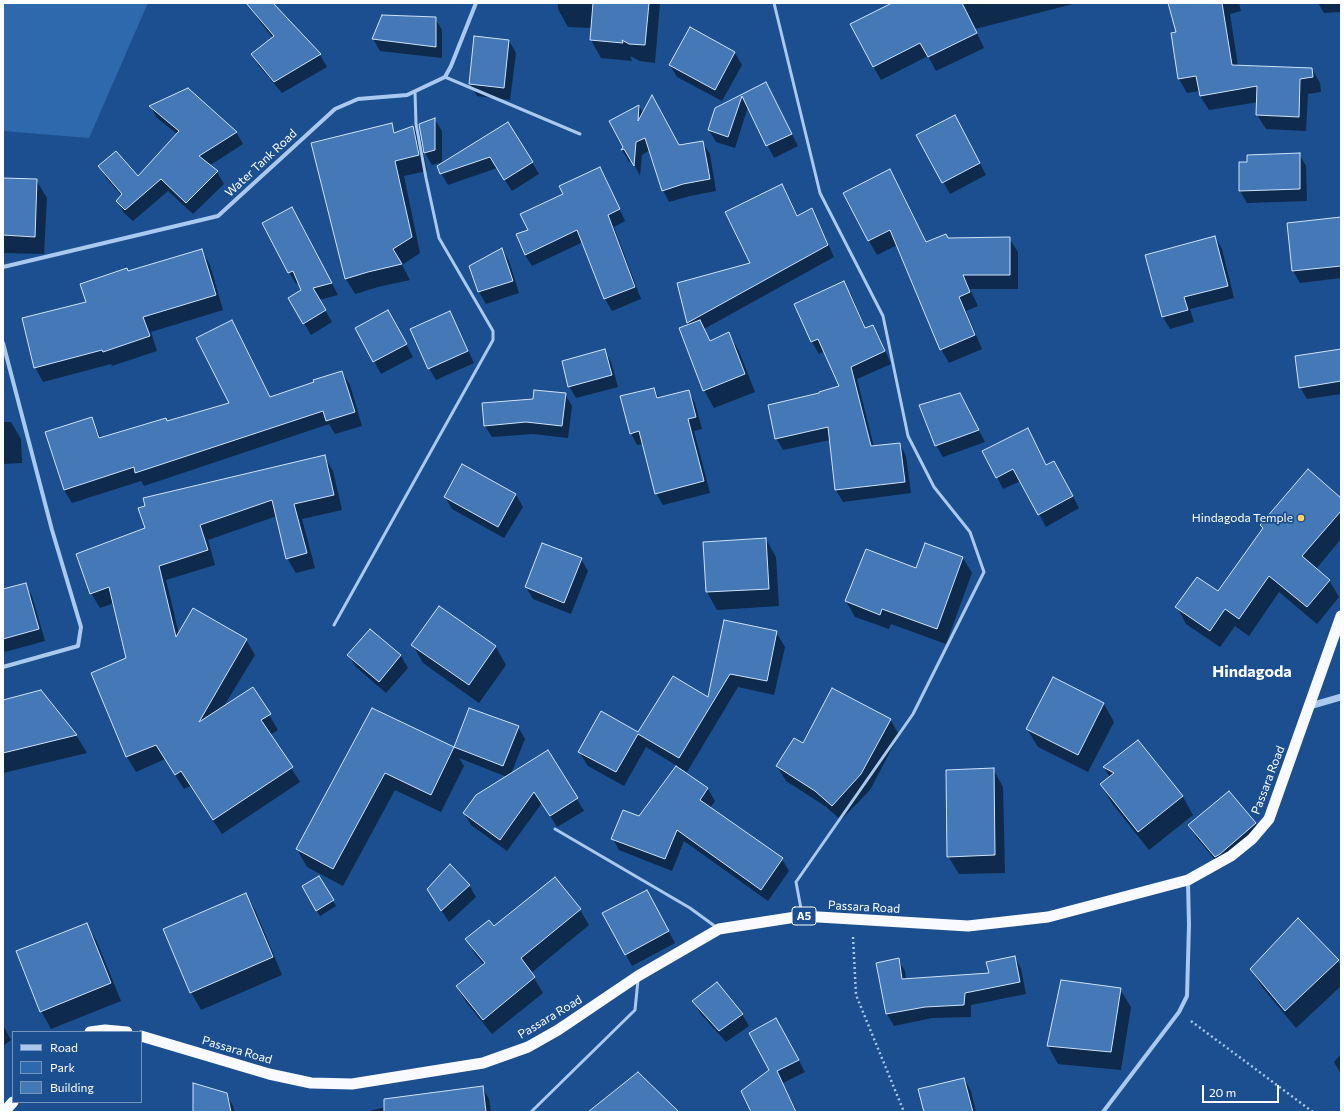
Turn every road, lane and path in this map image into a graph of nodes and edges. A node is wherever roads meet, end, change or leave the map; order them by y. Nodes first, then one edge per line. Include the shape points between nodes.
1 (476, 3) edge
2 (774, 3) edge
3 (444, 77) junction
4 (415, 92) junction
5 (580, 134) dead end
6 (3, 267) edge
7 (3, 343) edge
8 (1341, 616) edge
9 (334, 625) dead end
10 (3, 667) edge
11 (1341, 697) edge
12 (1310, 706) junction
13 (555, 830) dead end
14 (1188, 880) junction
15 (802, 916) junction
16 (852, 920) junction
17 (719, 929) junction
18 (638, 976) junction
19 (1179, 1012) junction
20 (98, 1031) edge
21 (116, 1031) edge
22 (142, 1036) edge
23 (12, 1103) edge
24 (4, 1112) edge
25 (531, 1112) edge
26 (904, 1112) edge
27 (1103, 1112) edge
28 (1313, 1112) edge

1 - 3 street via 451,66
2 - 15 lane via 820,193 883,316 908,436 934,487 970,532 984,572 913,714 796,882
3 - 4 street, Water Tank Road
3 - 5 lane
4 - 6 street, Water Tank Road via 407,95 358,99 335,109 218,216
4 - 9 lane via 416,124 439,238 493,331 493,340
7 - 10 street via 52,530 81,628 78,646
8 - 12 highway, Passara Road / A5
11 - 12 street
12 - 14 highway, Passara Road / A5 via 1269,819 1252,840 1231,856
13 - 17 lane via 690,908
14 - 16 highway, Passara Road / A5 via 1048,917 968,926
14 - 19 street via 1187,996
15 - 16 highway, Passara Road / A5
15 - 17 highway, Passara Road / A5
16 - 26 path via 856,995
17 - 18 highway, Passara Road / A5
18 - 22 highway, Passara Road / A5 via 528,1047 483,1063 352,1084 311,1083 269,1074
18 - 25 lane via 635,1010
19 - 27 street
19 - 28 path
20 - 21 highway
23 - 24 highway

